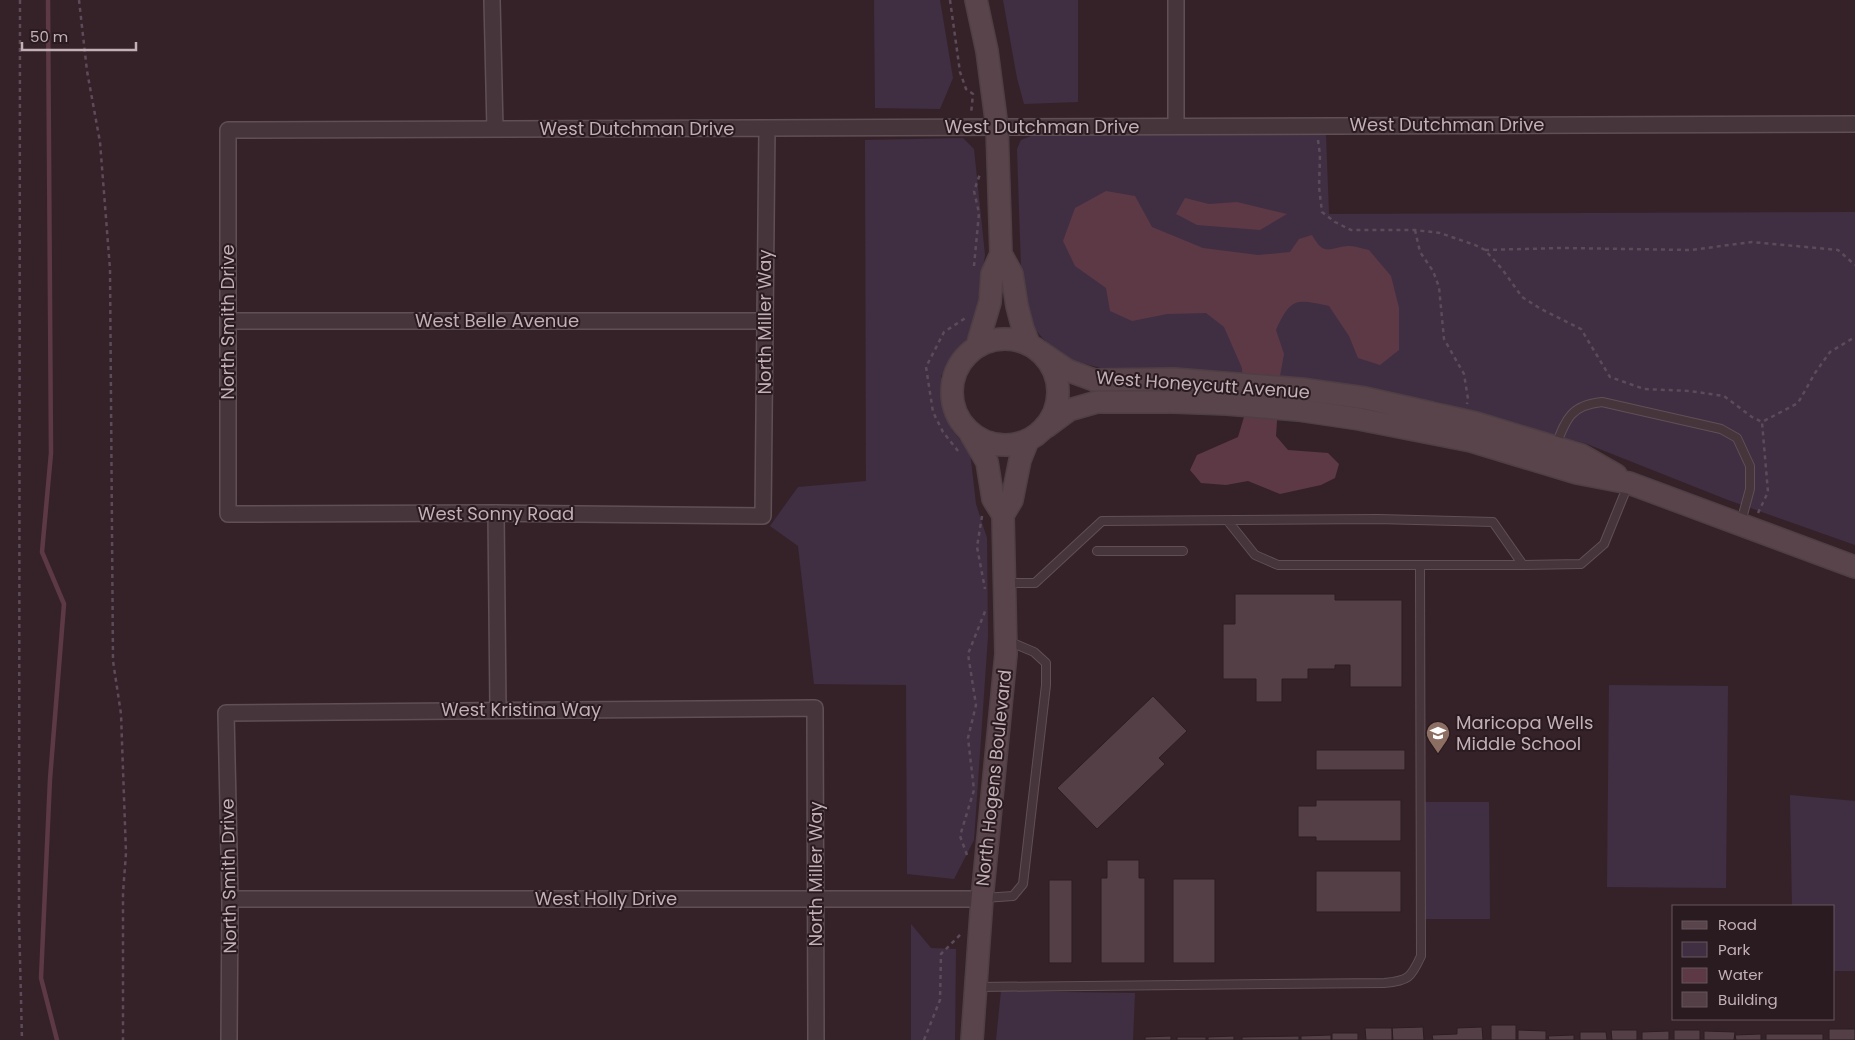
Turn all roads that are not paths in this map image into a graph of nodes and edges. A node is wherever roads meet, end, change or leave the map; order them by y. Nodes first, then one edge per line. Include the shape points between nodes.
1 (492, 0) edge
2 (976, 0) edge
3 (1176, 0) edge
4 (1855, 124) edge
5 (1176, 126) junction
6 (997, 127) junction
7 (767, 128) junction
8 (495, 129) junction
9 (228, 130) joint
10 (1002, 254) junction
11 (228, 321) junction
12 (765, 321) junction
13 (977, 346) junction
14 (1034, 348) junction
15 (1299, 400) junction
16 (1046, 427) junction
17 (970, 433) junction
18 (1028, 440) junction
19 (1555, 447) junction
20 (1629, 483) junction
21 (496, 513) junction
22 (993, 513) junction
23 (228, 514) joint
24 (764, 516) joint
25 (1227, 520) junction
26 (1746, 526) junction
27 (1097, 551) dead end
28 (1183, 551) dead end
29 (1420, 565) junction
30 (1523, 565) junction
31 (1855, 566) edge
32 (1005, 583) junction
33 (1006, 640) junction
34 (816, 708) joint
35 (498, 710) junction
36 (226, 712) joint
37 (982, 898) junction
38 (230, 899) junction
39 (816, 899) junction
40 (976, 987) junction
41 (229, 1040) edge
42 (816, 1040) edge
43 (972, 1040) edge

1 - 8 street
2 - 6 street via 987,51
3 - 5 street
4 - 5 street, West Dutchman Drive
5 - 6 street, West Dutchman Drive
6 - 7 street, West Dutchman Drive
6 - 10 street
7 - 8 street, West Dutchman Drive
7 - 12 street, North Miller Way
8 - 9 street, West Dutchman Drive
9 - 11 street, North Smith Drive
10 - 13 street via 992,274 990,302
10 - 14 street via 1012,274 1023,330
11 - 12 street, West Belle Avenue
11 - 23 street, North Smith Drive
12 - 24 street, North Miller Way
13 - 14 street via 994,340 1012,339
13 - 17 street via 955,371 951,388 959,420
14 - 15 street, West Honeycutt Avenue via 1067,370 1094,380 1174,379 1229,383
14 - 16 street via 1050,364 1057,379 1058,396
15 - 16 street, West Honeycutt Avenue via 1227,404 1097,402 1069,410
15 - 19 street, West Honeycutt Avenue via 1365,398 1463,420
15 - 20 street, West Honeycutt Avenue via 1359,419 1471,441 1577,473
16 - 18 street
17 - 18 street via 998,445 1014,445
17 - 22 street, North Hogens Boulevard via 987,462
18 - 22 street, North Hogens Boulevard via 1020,460 1012,500
19 - 20 street, West Honeycutt Avenue via 1582,455
19 - 26 lane via 1568,417 1588,403 1602,402 1721,429 1738,438 1750,466
20 - 26 street, West Honeycutt Avenue
20 - 30 lane via 1604,544 1581,564
21 - 23 street, West Sonny Road
21 - 24 street, West Sonny Road
21 - 35 street
22 - 32 street, North Hogens Boulevard
25 - 29 lane via 1255,555 1278,565
25 - 30 lane via 1493,522
25 - 32 lane via 1102,521 1035,583
26 - 31 street, West Honeycutt Avenue
27 - 28 lane
29 - 30 lane
29 - 40 lane via 1421,956 1414,972 1402,981 1384,983
32 - 33 street, North Hogens Boulevard
33 - 37 street, North Hogens Boulevard
33 - 37 lane via 1034,652 1046,662 1046,685 1023,884 1013,896
34 - 35 street, West Kristina Way
34 - 39 street, North Miller Way
35 - 36 street, West Kristina Way
36 - 38 street, North Smith Drive
37 - 39 street, West Holly Drive
37 - 40 street, North Hogens Boulevard
38 - 39 street, West Holly Drive
38 - 41 street, North Smith Drive
39 - 42 street, North Miller Way
40 - 43 street, North Hogens Boulevard

